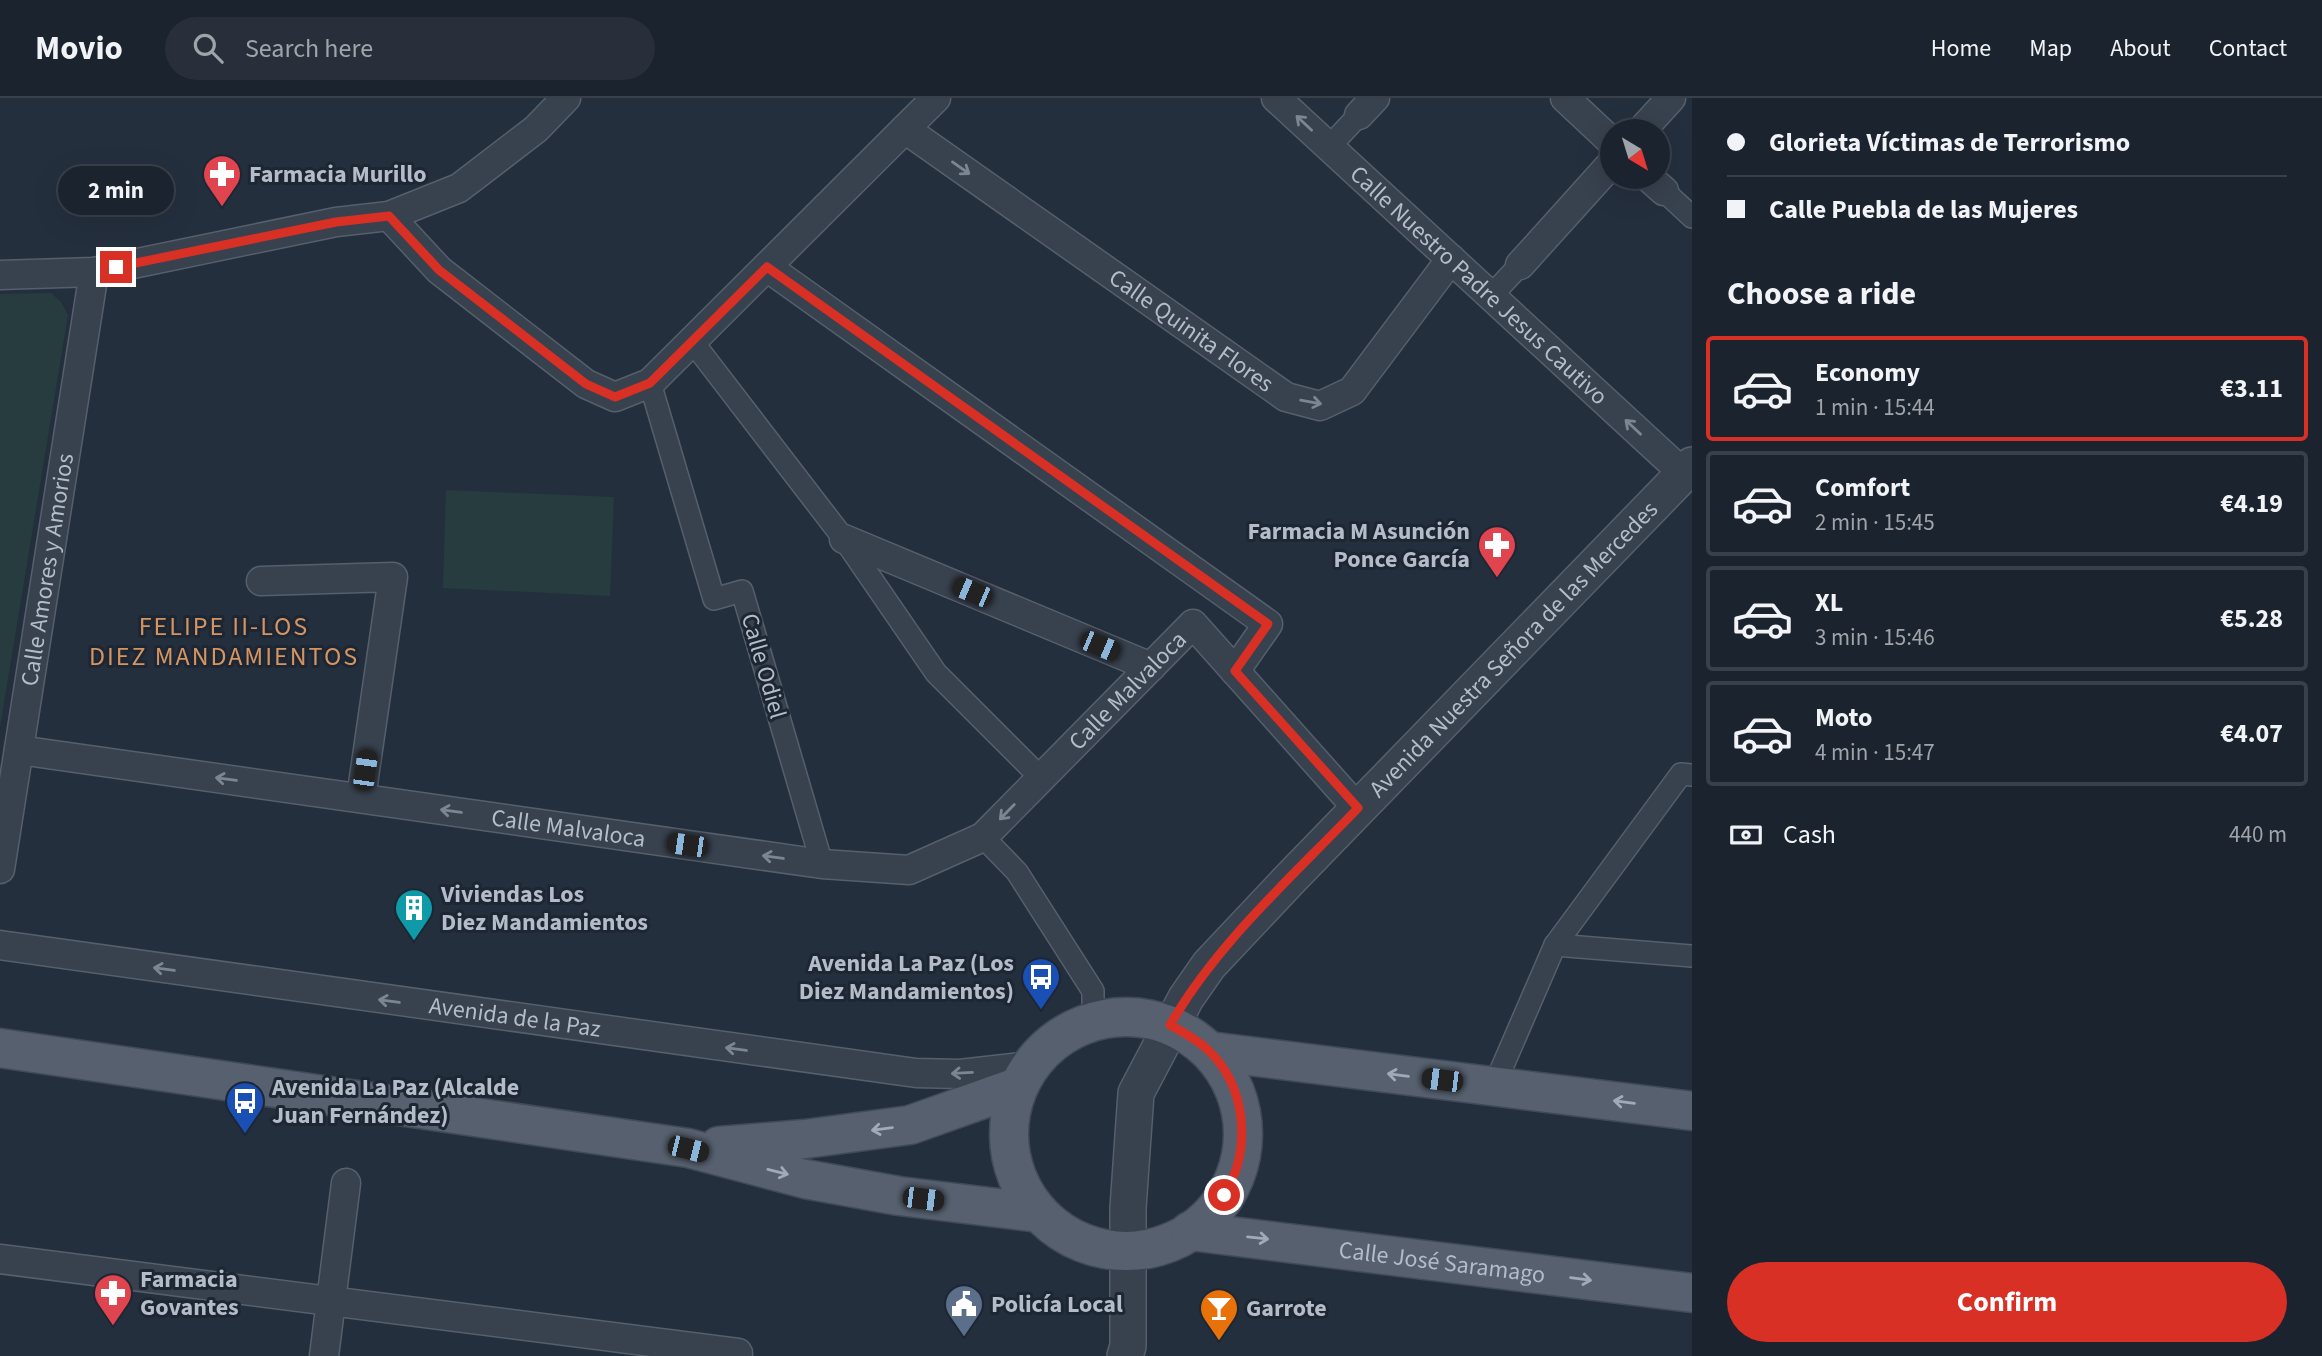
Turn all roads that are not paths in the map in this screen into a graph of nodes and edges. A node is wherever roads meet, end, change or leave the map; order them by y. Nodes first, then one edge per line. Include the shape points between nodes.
1 (566, 98) edge
2 (936, 98) edge
3 (1276, 98) edge
4 (1565, 98) edge
5 (1671, 98) edge
6 (1367, 106) edge
7 (1652, 119) edge
8 (905, 129) junction
9 (1600, 131) edge
10 (1329, 147) junction
11 (1600, 176) edge
12 (1661, 189) edge
13 (389, 216) junction
14 (1692, 218) edge
15 (1451, 259) junction
16 (1520, 265) joint
17 (767, 267) junction
18 (94, 272) junction
19 (0, 275) edge
20 (1491, 296) junction
21 (692, 341) junction
22 (650, 383) junction
23 (1688, 469) edge
24 (844, 539) junction
25 (261, 581) dead end
26 (1151, 667) junction
27 (1235, 671) junction
28 (19, 750) junction
29 (1692, 775) edge
30 (1041, 778) junction
31 (361, 798) junction
32 (1358, 808) junction
33 (983, 837) junction
34 (822, 864) junction
35 (0, 870) edge
36 (0, 945) edge
37 (1555, 945) junction
38 (1692, 956) edge
39 (1093, 1021) junction
40 (1170, 1025) junction
41 (0, 1048) edge
42 (1209, 1051) junction
43 (1023, 1077) junction
44 (1494, 1086) junction
45 (1692, 1111) edge
46 (688, 1149) junction
47 (346, 1183) dead end
48 (1039, 1213) junction
49 (1190, 1231) junction
50 (1128, 1251) junction
51 (0, 1259) edge
52 (1692, 1293) edge
53 (330, 1301) junction
54 (738, 1353) dead end
55 (324, 1356) edge
56 (1125, 1356) edge

1 - 13 street via 536,130 459,188
2 - 8 street
10 -> 3 street, Calle Nuestro Padre Jesus Cautivo
4 - 9 street
5 - 7 street
6 - 10 street
8 -> 15 street, Calle Quinita Flores via 1286,397 1320,406 1352,391
8 - 17 street
10 - 15 street, Calle Nuestro Padre Jesus Cautivo
11 - 16 street
12 - 14 street
13 - 18 street via 336,222
13 - 22 street via 439,270 586,384 615,397
15 - 20 street, Calle Nuestro Padre Jesus Cautivo
16 - 20 street
17 - 21 street
17 - 27 street via 1268,624
18 - 19 street
18 - 28 street, Calle Amores y Amorios
23 -> 20 street, Calle Nuestro Padre Jesus Cautivo
21 - 22 street
21 - 24 street
22 - 34 street, Calle Odiel via 714,599 742,591
23 - 32 street, Avenida Nuestra Señora de las Mercedes
24 - 26 street
24 - 30 street via 936,673
25 - 31 street via 393,577
26 - 27 street, Calle Malvaloca via 1193,624
26 - 30 street, Calle Malvaloca
27 - 32 street
31 -> 28 street, Calle Malvaloca
28 - 35 street, Calle Amores y Amorios
29 - 37 street via 1681,774
30 -> 33 street, Calle Malvaloca
34 -> 31 street, Calle Malvaloca
32 - 40 street, Avenida Nuestra Señora de las Mercedes via 1209,965
33 - 34 street, Calle Malvaloca via 909,870
33 - 39 street via 1017,872 1093,990
43 -> 36 street, Avenida de la Paz via 916,1073
37 - 38 street
37 - 44 street
39 - 40 main road via 1132,1017
39 - 43 main road via 1057,1038
40 - 42 main road
40 - 50 street, Avenida Nuestra Señora de las Mercedes via 1136,1093
41 - 46 main road
44 -> 42 main road
42 - 49 main road via 1232,1084 1242,1116 1242,1149 1233,1181 1215,1209
43 -> 46 main road via 910,1125
43 - 48 main road via 1010,1112 1008,1138 1017,1178
45 -> 44 main road
46 -> 48 main road via 886,1194
47 - 53 street
48 - 50 main road via 1064,1234 1095,1247
49 - 50 main road via 1161,1246
49 -> 52 main road, Calle José Saramago
50 - 56 street, Avenida Nuestra Señora de las Mercedes
51 - 53 street
53 - 54 street
53 - 55 street

